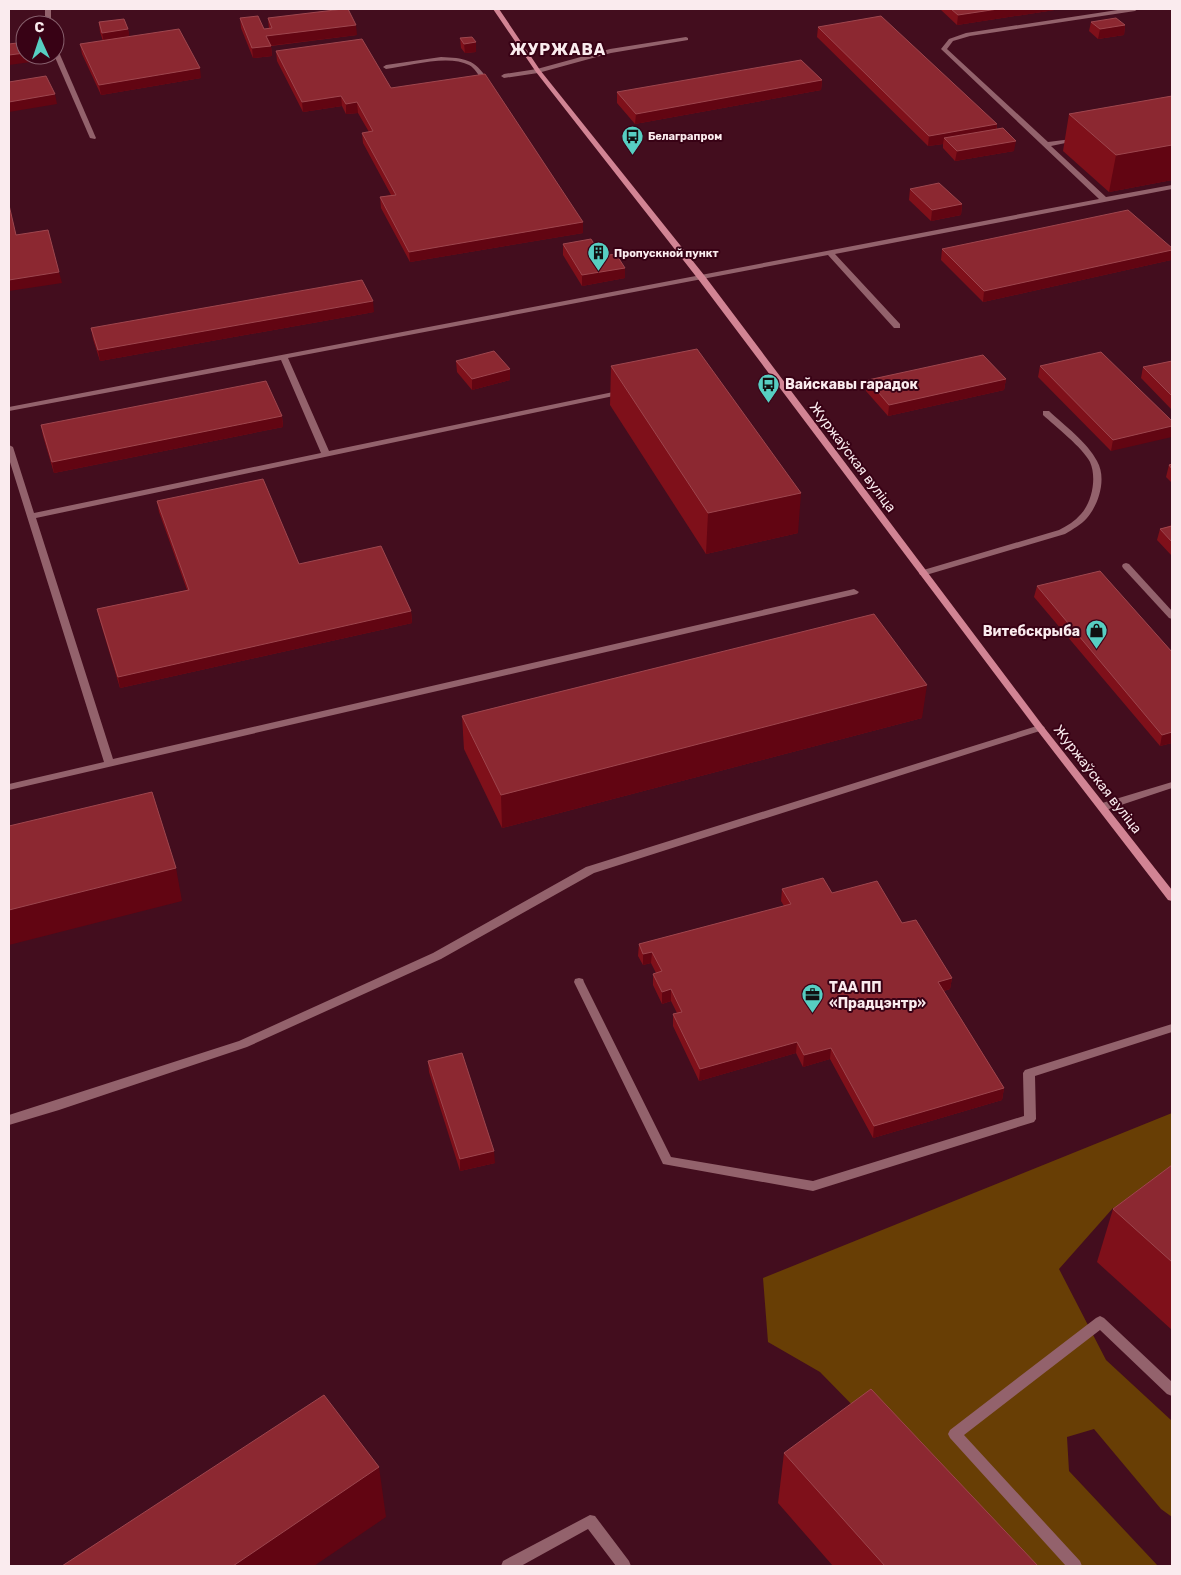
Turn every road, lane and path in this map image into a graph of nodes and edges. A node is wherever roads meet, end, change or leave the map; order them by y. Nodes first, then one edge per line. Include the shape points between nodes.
1 (496, 9) edge
2 (1135, 9) edge
3 (686, 39) dead end
4 (61, 65) edge
5 (386, 67) dead end
6 (538, 71) junction
7 (504, 76) dead end
8 (484, 79) edge
9 (93, 138) dead end
10 (1084, 138) edge
11 (1046, 145) junction
12 (1172, 187) edge
13 (1105, 200) junction
14 (830, 253) junction
15 (700, 277) junction
16 (897, 326) dead end
17 (283, 356) junction
18 (635, 390) edge
19 (9, 409) edge
20 (1046, 413) dead end
21 (9, 447) edge
22 (326, 454) junction
23 (31, 516) junction
24 (1126, 566) dead end
25 (923, 573) junction
26 (854, 592) dead end
27 (1172, 616) edge
28 (1040, 728) junction
29 (110, 764) junction
30 (1172, 785) edge
31 (9, 788) edge
32 (1103, 807) junction
33 (1172, 896) edge
34 (579, 982) dead end
35 (1172, 1028) edge
36 (9, 1120) edge
37 (1172, 1390) edge
38 (508, 1566) edge
39 (624, 1566) edge
40 (1076, 1566) edge

1 - 6 street, Журжаўская вуліца
2 - 11 lane via 958,36 945,44 946,53
3 - 6 lane via 610,51
4 - 9 lane
5 - 8 lane via 458,60 472,64
6 - 7 lane
6 - 15 street, Журжаўская вуліца
10 - 11 lane
11 - 13 lane
12 - 13 lane
13 - 14 lane
14 - 15 lane
14 - 16 lane
15 - 17 lane
15 - 25 street, Журжаўская вуліца
17 - 19 lane
17 - 22 lane
18 - 22 lane
20 - 25 lane via 1094,461 1097,485 1089,509 1079,522 1062,532
21 - 23 lane
22 - 23 lane
23 - 29 lane
24 - 27 lane
25 - 28 street, Журжаўская вуліца
26 - 29 lane
28 - 32 street, Журжаўская вуліца
28 - 36 lane via 590,870 437,956 243,1044
29 - 31 lane
30 - 32 lane
32 - 33 street, Журжаўская вуліца
34 - 35 lane via 667,1161 813,1186 1030,1120 1029,1073
37 - 40 lane via 1100,1322 955,1434
38 - 39 lane via 590,1521

